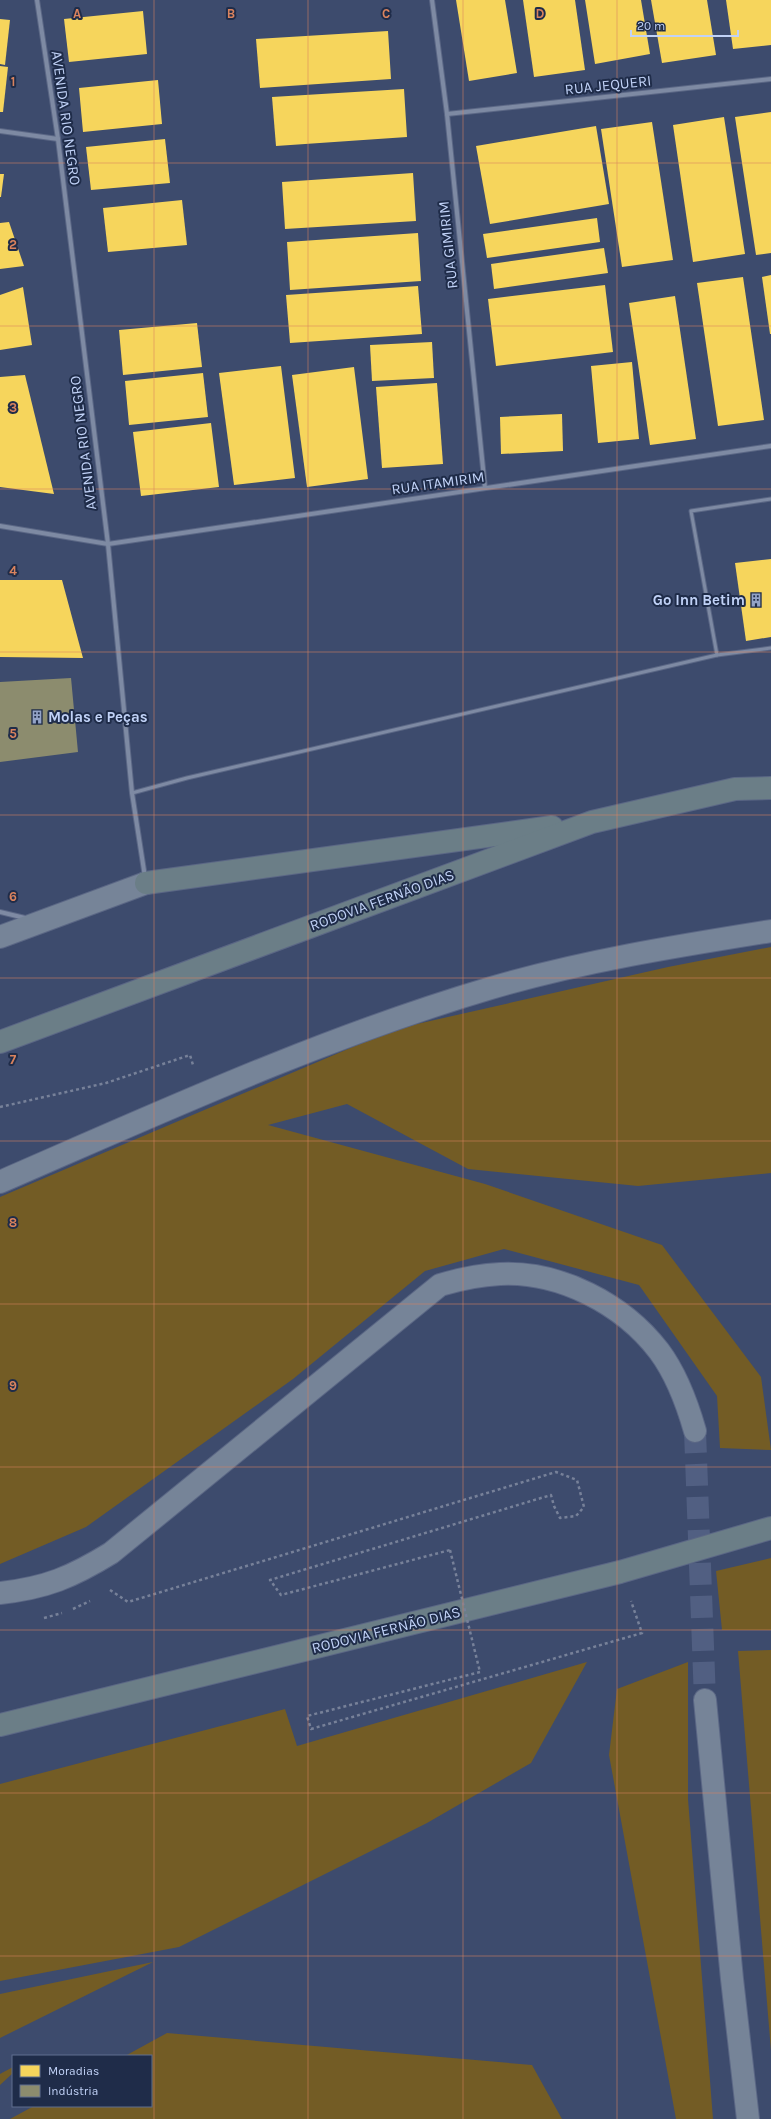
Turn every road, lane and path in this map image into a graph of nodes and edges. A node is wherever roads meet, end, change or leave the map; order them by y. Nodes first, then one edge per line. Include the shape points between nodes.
1 (37, 0) edge
2 (432, 0) edge
3 (771, 79) edge
4 (447, 114) junction
5 (0, 131) edge
6 (58, 139) junction
7 (771, 446) edge
8 (485, 488) junction
9 (771, 499) edge
10 (0, 526) edge
11 (108, 544) junction
12 (771, 648) edge
13 (717, 655) junction
14 (771, 784) edge
15 (771, 788) edge
16 (734, 789) junction
17 (132, 793) junction
18 (592, 822) junction
19 (146, 883) junction
20 (0, 912) edge
21 (34, 920) junction
22 (771, 931) edge
23 (0, 937) edge
24 (0, 1042) edge
25 (194, 1070) dead end
26 (0, 1107) edge
27 (0, 1182) edge
28 (695, 1431) tunnel mouth
29 (771, 1528) edge
30 (620, 1572) junction
31 (112, 1590) dead end
32 (0, 1593) edge
33 (705, 1700) tunnel mouth
34 (0, 1725) edge
35 (748, 2119) edge

1 - 6 street, AVENIDA RIO NEGRO
2 - 4 street, RUA GIMIRIM
3 - 4 street, RUA JEQUERI
4 - 8 street, RUA GIMIRIM
5 - 6 street
6 - 11 street, AVENIDA RIO NEGRO
7 - 8 street, RUA ITAMIRIM
8 - 11 street, RUA ITAMIRIM
9 - 13 lane via 691,511
10 - 11 street, RUA ITAMIRIM
11 - 17 street, AVENIDA RIO NEGRO
12 - 13 lane
13 - 17 lane
14 - 16 highway
15 - 16 highway, RODOVIA FERNÃO DIAS
16 - 18 highway, RODOVIA FERNÃO DIAS
17 - 19 street, AVENIDA RIO NEGRO
18 - 19 highway
18 - 24 highway, RODOVIA FERNÃO DIAS
19 - 21 main road
20 - 21 street
21 - 23 main road
22 - 27 main road via 633,953 561,969 410,1014 252,1073
25 - 26 path via 190,1055 106,1083
28 - 32 main road via 687,1403 659,1351 639,1329 616,1310 591,1295 562,1283 532,1276 501,1274 470,1277 440,1285 111,1553 84,1570 55,1583
29 - 30 highway, RODOVIA FERNÃO DIAS
30 - 31 path, bridge via 642,1633 311,1729 307,1716 480,1672 450,1550 281,1595 270,1580 551,1495 560,1518 576,1516 584,1507 577,1480 556,1472 128,1602
30 - 34 highway, RODOVIA FERNÃO DIAS
33 - 35 main road

